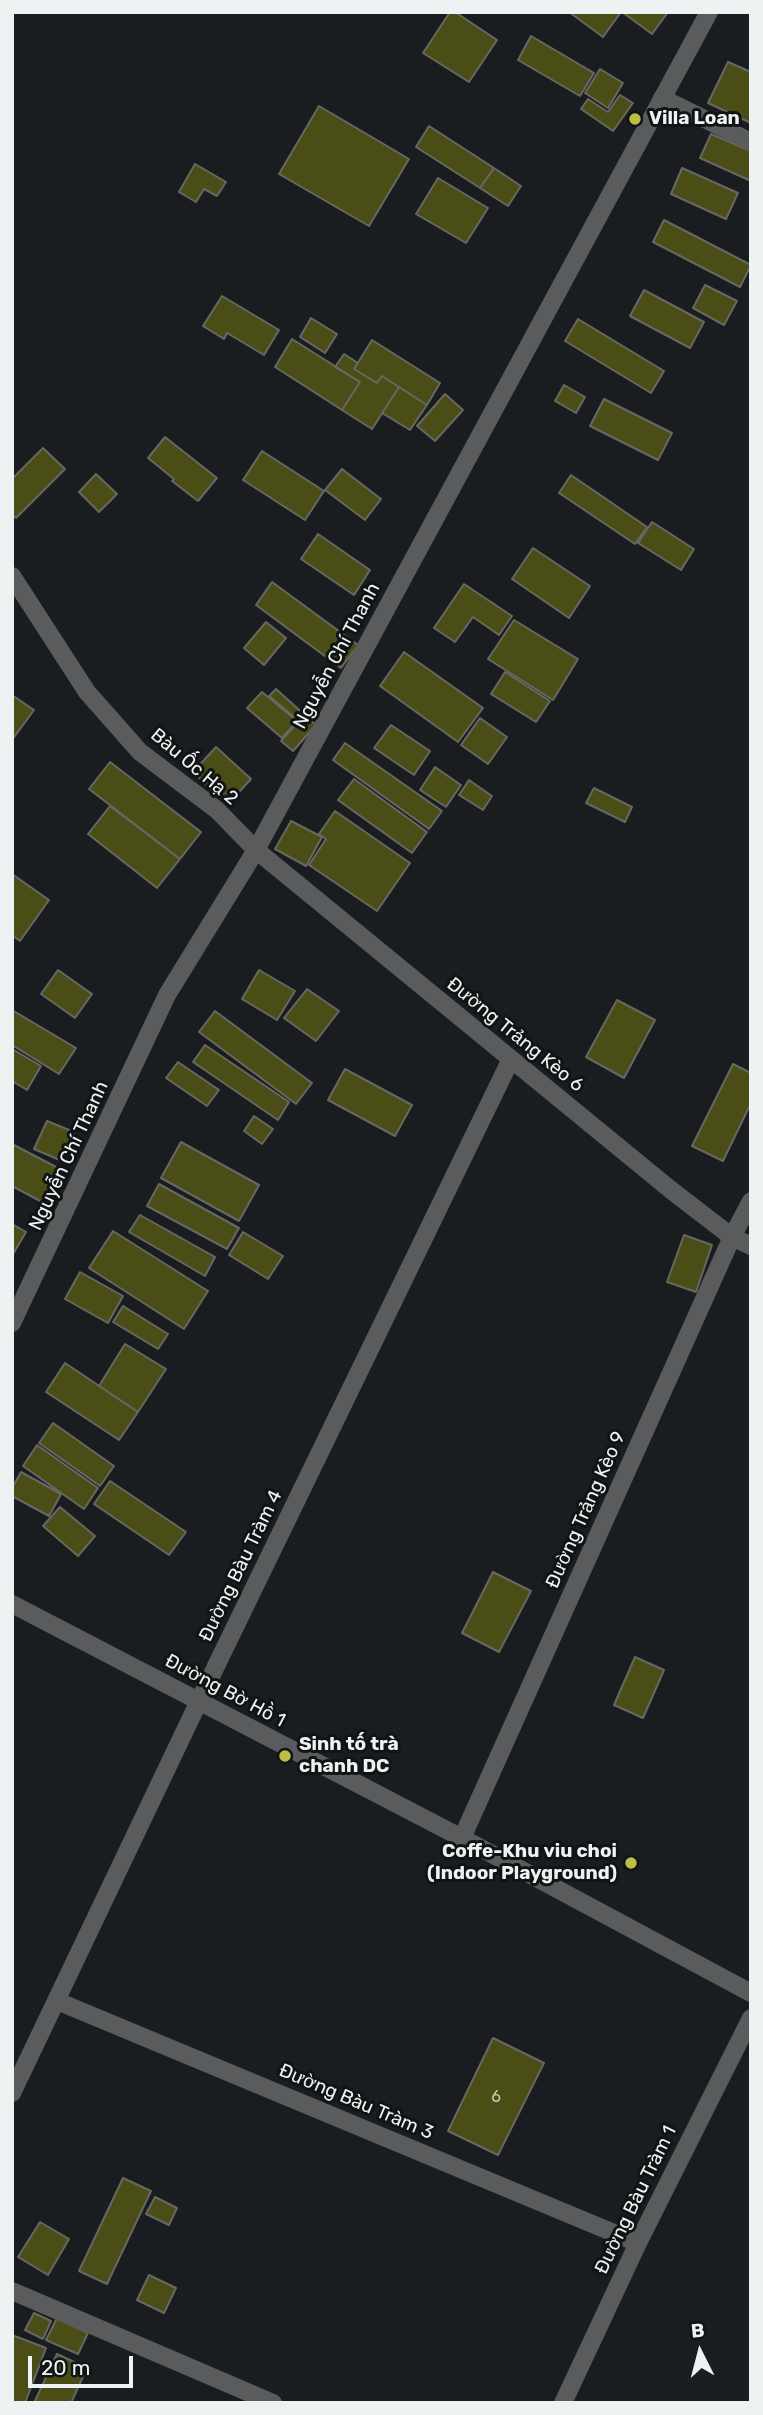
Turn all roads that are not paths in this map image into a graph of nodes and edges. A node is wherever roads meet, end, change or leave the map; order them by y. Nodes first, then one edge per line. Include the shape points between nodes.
1 (709, 12) edge
2 (662, 98) junction
3 (751, 142) edge
4 (12, 576) edge
5 (256, 850) junction
6 (511, 1059) junction
7 (751, 1201) edge
8 (732, 1237) junction
9 (751, 1246) edge
10 (18, 1298) edge
11 (12, 1323) edge
12 (12, 1604) edge
13 (199, 1701) junction
14 (462, 1838) junction
15 (751, 1993) edge
16 (57, 2001) junction
17 (751, 2018) edge
18 (12, 2093) edge
19 (638, 2243) junction
20 (12, 2291) edge
21 (273, 2403) edge
22 (563, 2403) edge

1 - 2 street, Nguyễn Chí Thanh
2 - 3 street
2 - 5 street, Nguyễn Chí Thanh
4 - 5 street, Bàu Ốc Hạ 2 via 87,692 141,752 216,810
5 - 6 street, Đường Trảng Kèo 6
5 - 10 street, Nguyễn Chí Thanh via 167,995
6 - 8 street, Đường Trảng Kèo 6
6 - 13 street, Đường Bàu Tràm 4
7 - 8 street, Đường Trảng Kèo 9
8 - 9 street, Đường Trảng Kèo 6
8 - 14 street, Đường Trảng Kèo 9
10 - 11 street, Nguyễn Chí Thanh
12 - 13 street, Đường Bờ Hồ 1
13 - 14 street, Đường Bờ Hồ 1
13 - 16 street, Đường Bàu Tràm 4
14 - 15 street, Đường Bờ Hồ 1
16 - 18 street, Đường Bàu Tràm 4
16 - 19 street, Đường Bàu Tràm 3
17 - 19 street, Đường Bàu Tràm 1
19 - 22 street, Đường Bàu Tràm 1
20 - 21 street

